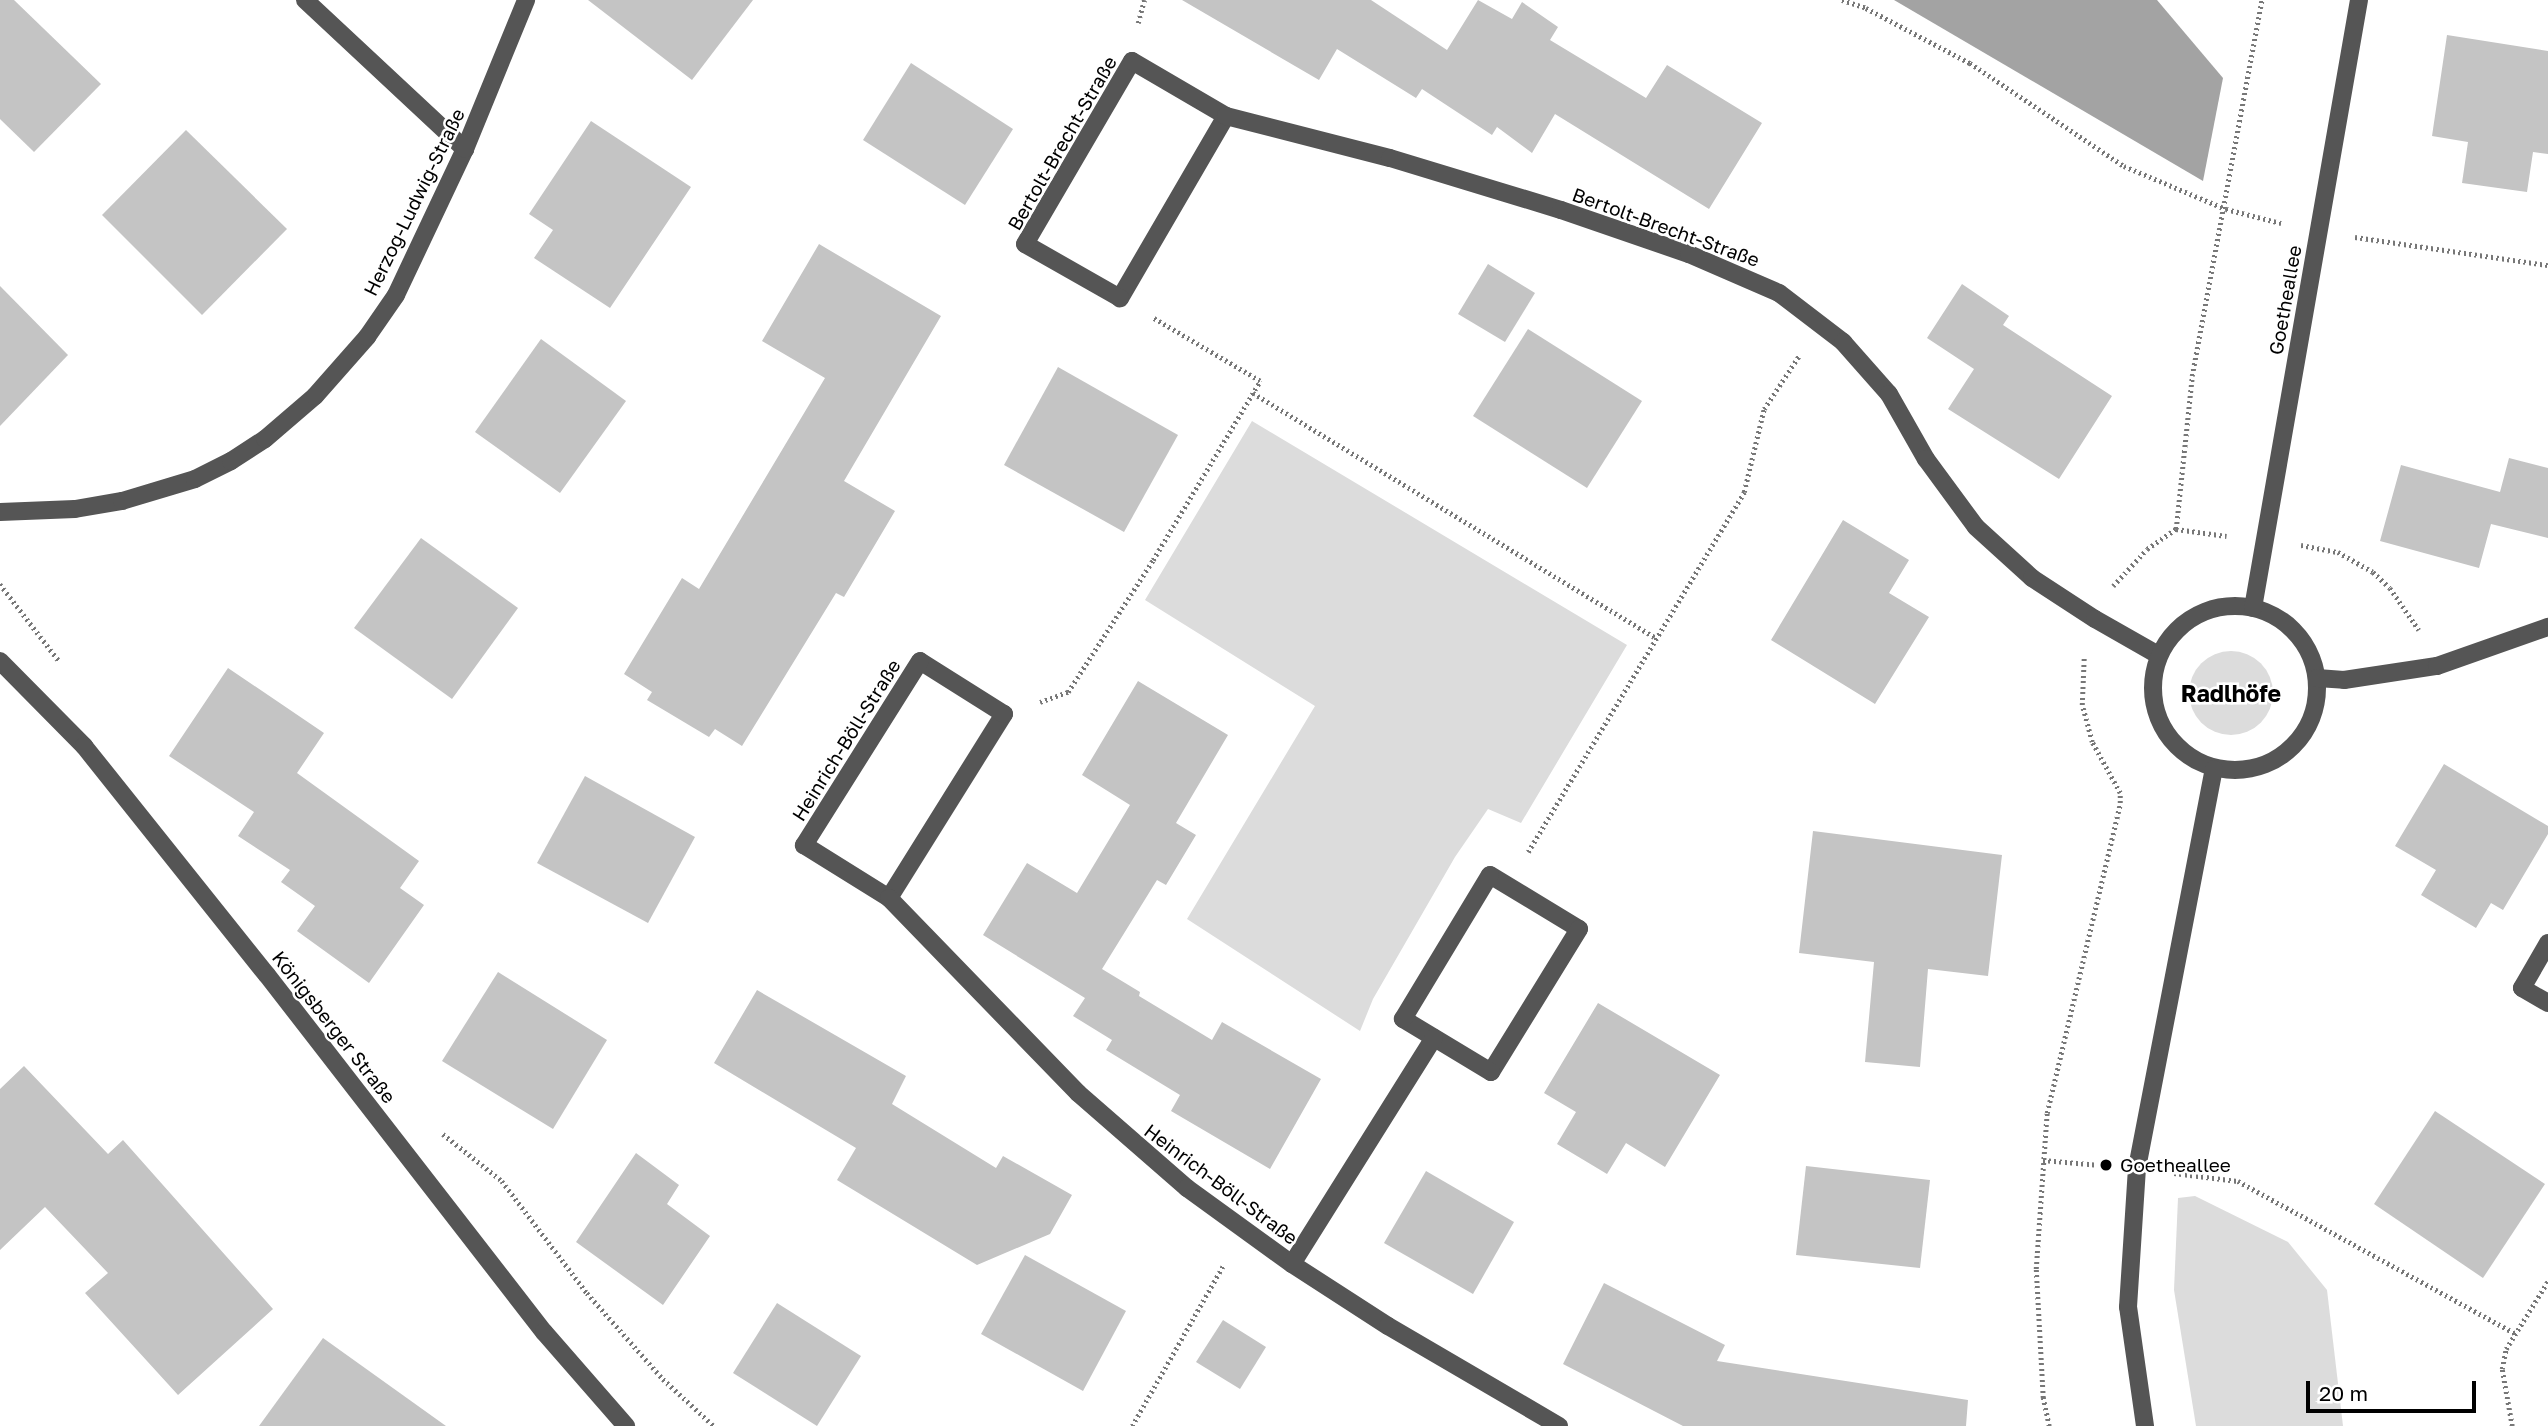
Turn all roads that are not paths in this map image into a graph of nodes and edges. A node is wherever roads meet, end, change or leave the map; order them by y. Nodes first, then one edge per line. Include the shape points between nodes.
1 (305, 0) edge
2 (526, 0) edge
3 (2358, 0) edge
4 (1226, 116) junction
5 (465, 149) junction
6 (0, 512) edge
7 (2253, 608) junction
8 (2548, 627) edge
9 (2158, 655) junction
10 (0, 661) edge
11 (2317, 678) junction
12 (2214, 769) junction
13 (889, 898) junction
14 (2548, 943) edge
15 (2548, 1003) edge
16 (1434, 1038) junction
17 (1292, 1264) junction
18 (626, 1426) edge
19 (1559, 1426) edge
20 (2144, 1426) edge

1 - 5 street
2 - 5 street, Herzog-Ludwig-Straße
3 - 7 street, Goetheallee
4 - 4 street, Bertolt-Brecht-Straße via 1132,61 1025,244 1119,299
4 - 9 street, Bertolt-Brecht-Straße via 1390,158 1650,240 1779,293 1843,342 1889,394 1926,459 1976,527 2032,578
5 - 6 street, Herzog-Ludwig-Straße via 396,295 367,337 315,396 265,439 232,461 160,491 75,509
7 - 9 street via 2224,606 2203,611 2185,621
7 - 11 street via 2272,614 2293,630 2309,652
8 - 11 street via 2437,666 2344,680
9 - 12 street via 2152,682 2156,714 2168,737 2189,756
10 - 18 street, Königsberger Straße via 84,746 544,1332
11 - 12 street via 2316,704 2306,730 2290,750 2267,764 2241,771
12 - 20 street via 2137,1168 2128,1307
13 - 13 street, Heinrich-Böll-Straße via 1004,714 920,661 804,845
13 - 17 street, Heinrich-Böll-Straße via 1078,1093 1132,1142
14 - 15 street via 2522,988
16 - 16 street via 1491,1072 1578,929 1490,875 1404,1019
16 - 17 street, Heinrich-Böll-Straße
17 - 19 street, Heinrich-Böll-Straße

